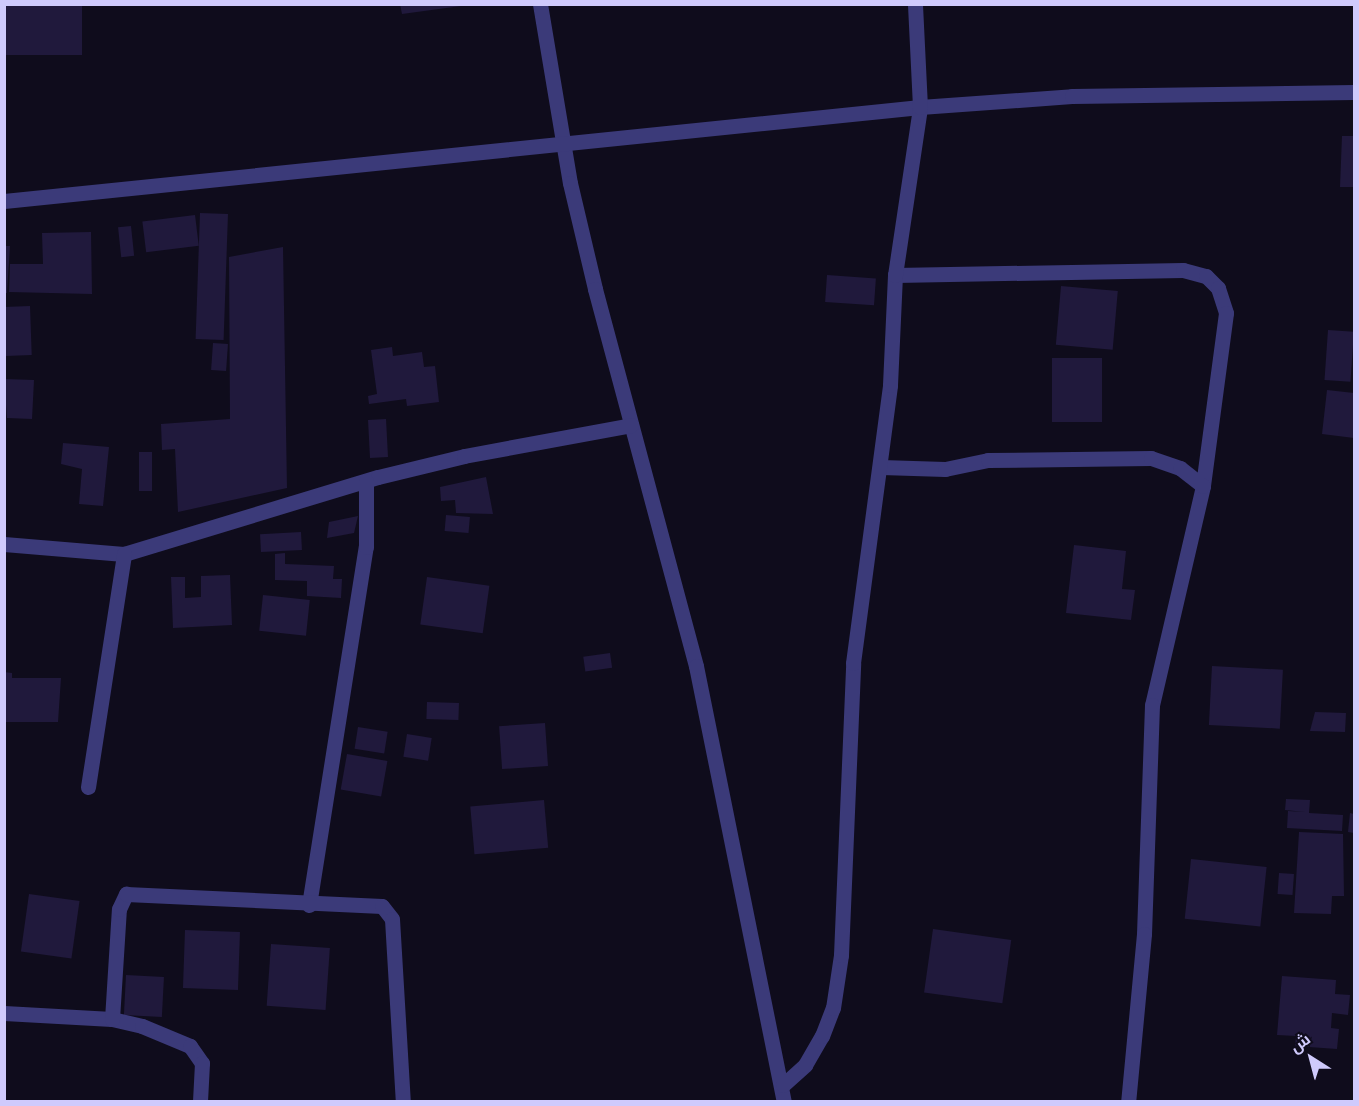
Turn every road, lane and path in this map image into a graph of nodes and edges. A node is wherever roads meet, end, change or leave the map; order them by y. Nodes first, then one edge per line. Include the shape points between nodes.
1 (540, 4) edge
2 (915, 4) edge
3 (1354, 92) edge
4 (920, 107) junction
5 (565, 145) junction
6 (4, 201) edge
7 (895, 275) junction
8 (631, 424) junction
9 (881, 466) junction
10 (366, 481) junction
11 (1203, 486) junction
12 (4, 544) edge
13 (124, 554) junction
14 (88, 787) dead end
15 (309, 905) junction
16 (4, 1013) edge
17 (112, 1019) junction
18 (783, 1086) junction
19 (200, 1101) edge
20 (403, 1101) edge
21 (784, 1101) edge
22 (1128, 1101) edge

1 - 5 street
2 - 4 street
3 - 4 street via 1072,96
4 - 5 street
4 - 7 street
5 - 6 street
5 - 8 street via 595,289
7 - 9 street via 890,385
7 - 11 street via 1183,270 1206,276 1218,288 1226,313
8 - 10 street via 464,456
8 - 18 street via 696,666 750,943
9 - 11 street via 945,468 988,460 1151,458 1180,468
9 - 18 street via 853,663 841,955 833,1008 805,1065
10 - 13 street
10 - 15 street via 366,547
11 - 22 street via 1152,705 1144,934
12 - 13 street
13 - 14 street
15 - 17 street via 126,894 119,909
15 - 20 street via 382,906 388,911
16 - 17 street
17 - 19 street via 142,1026 196,1051 202,1063
18 - 21 street

